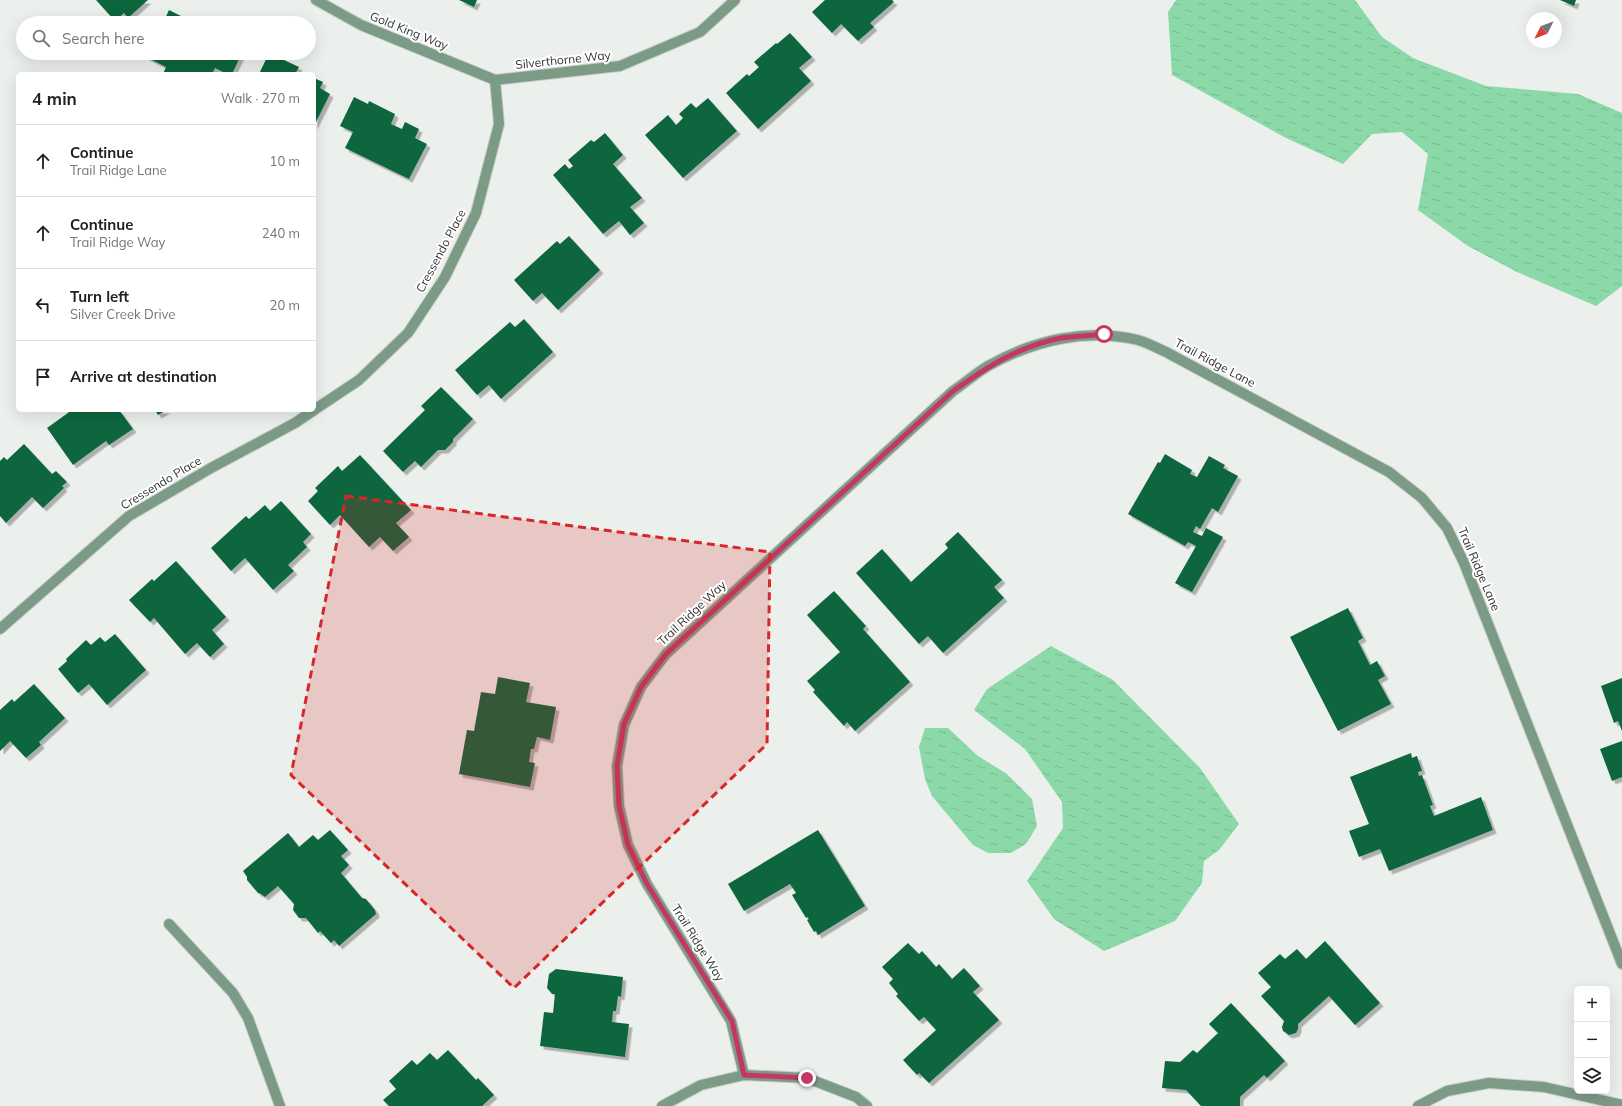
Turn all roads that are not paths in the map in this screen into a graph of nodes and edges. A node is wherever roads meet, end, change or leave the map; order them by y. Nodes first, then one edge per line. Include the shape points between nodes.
1 (316, 0) edge
2 (735, 0) edge
3 (495, 80) junction
4 (1061, 338) joint
5 (316, 409) edge
6 (311, 412) edge
7 (0, 629) edge
8 (169, 924) dead end
9 (1622, 964) edge
10 (744, 1075) junction
11 (1622, 1105) edge
12 (280, 1106) edge
13 (662, 1106) edge
14 (867, 1106) edge
15 (1418, 1106) edge

1 - 3 street, Gold King Way via 361,25
2 - 3 street, Silverthorne Way via 700,32 620,66
3 - 5 street, Cressendo Place via 499,124 497,132 476,213 444,277 408,333 359,380
4 - 9 street, Trail Ridge Lane via 1104,334 1139,341 1166,352 1389,472 1422,498 1447,528 1464,563
4 - 10 street, Trail Ridge Way via 1023,348 987,367 953,391 666,654 641,687 624,724 617,766 619,806 628,845 647,884 732,1021
6 - 7 street, Cressendo Place via 129,516
8 - 12 street via 233,993 248,1018
10 - 13 street via 701,1085
10 - 14 street via 807,1078 856,1097
11 - 15 street via 1544,1087 1489,1083 1447,1091

